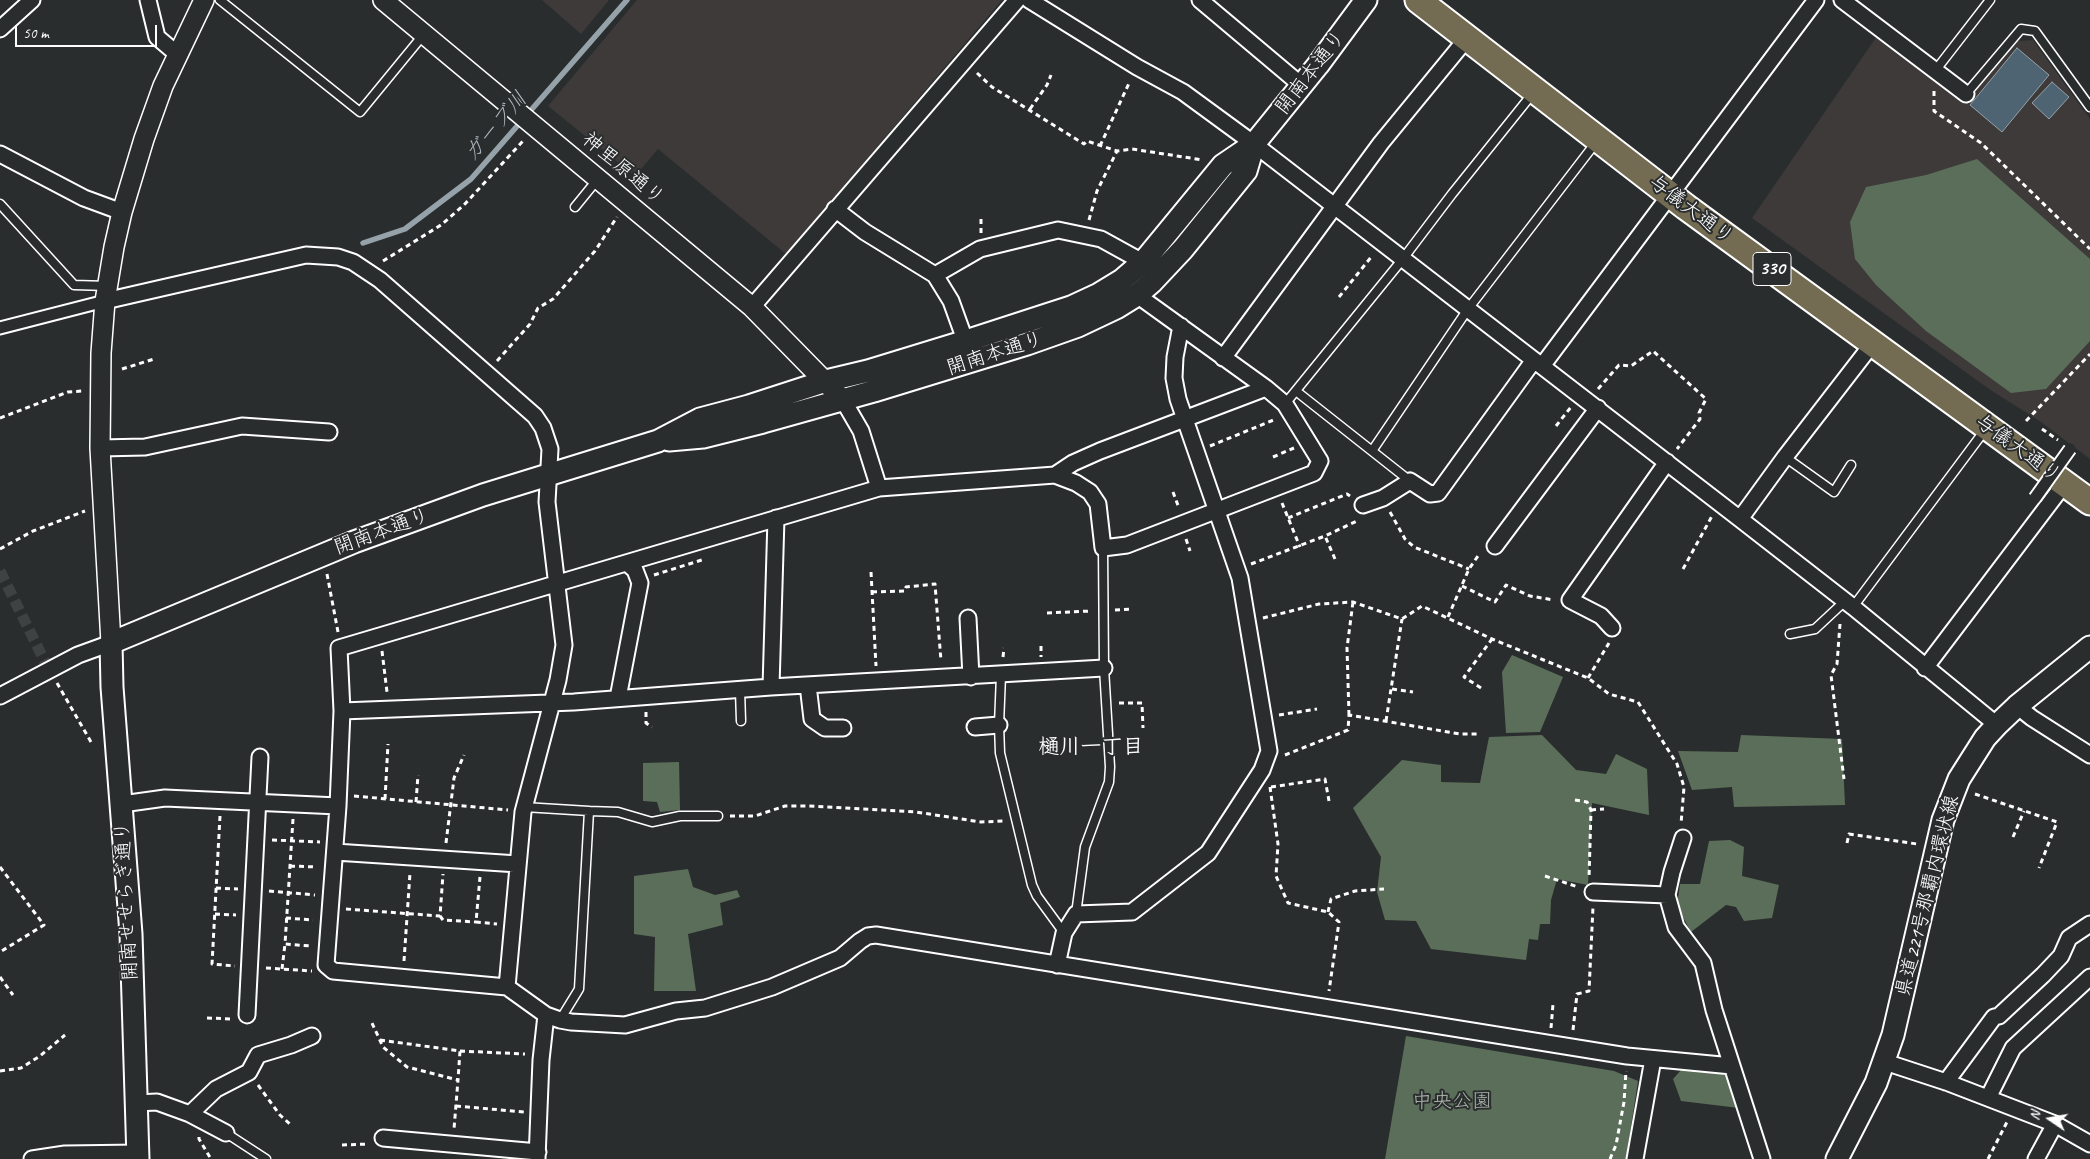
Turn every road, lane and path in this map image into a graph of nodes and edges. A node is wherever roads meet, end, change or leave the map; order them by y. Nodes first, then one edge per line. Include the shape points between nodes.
1 (32, 0) edge
2 (148, 0) edge
3 (204, 0) edge
4 (220, 0) edge
5 (383, 0) edge
6 (1017, 0) edge
7 (1029, 0) edge
8 (1200, 0) edge
9 (1366, 0) edge
10 (1418, 0) edge
11 (1816, 0) edge
12 (1842, 0) edge
13 (1990, 0) edge
14 (0, 29) edge
15 (424, 34) junction
16 (1468, 36) junction
17 (177, 54) junction
18 (964, 61) junction
19 (1137, 67) junction
20 (1935, 71) junction
21 (1051, 75) dead end
22 (1301, 86) junction
23 (1536, 89) junction
24 (1966, 94) joint
25 (2090, 107) edge
26 (1030, 109) junction
27 (527, 130) junction
28 (1598, 140) junction
29 (1254, 144) junction
30 (1100, 146) junction
31 (1117, 152) junction
32 (0, 154) edge
33 (1203, 160) dead end
34 (598, 178) junction
35 (1671, 195) junction
36 (0, 204) edge
37 (1335, 205) junction
38 (576, 207) dead end
39 (835, 209) junction
40 (122, 212) junction
41 (618, 215) dead end
42 (1084, 236) junction
43 (1382, 244) junction
44 (2090, 249) edge
45 (1402, 260) junction
46 (1144, 261) junction
47 (352, 262) junction
48 (935, 274) junction
49 (1161, 274) junction
50 (107, 294) junction
51 (1137, 295) junction
52 (1339, 297) dead end
53 (752, 307) junction
54 (1468, 309) junction
55 (1181, 326) junction
56 (0, 328) edge
57 (966, 341) junction
58 (1873, 343) junction
59 (2090, 354) edge
60 (1223, 358) junction
61 (154, 359) dead end
62 (973, 362) junction
63 (1538, 363) junction
64 (122, 369) dead end
65 (486, 374) junction
66 (826, 381) junction
67 (1266, 388) junction
68 (82, 391) dead end
69 (1296, 391) junction
70 (843, 400) junction
71 (1593, 405) junction
72 (1288, 409) junction
73 (0, 418) edge
74 (1183, 419) junction
75 (2026, 421) dead end
76 (1987, 426) junction
77 (2042, 429) dead end
78 (329, 432) dead end
79 (658, 441) junction
80 (1308, 442) junction
81 (100, 448) junction
82 (2070, 449) joint
83 (1372, 451) junction
84 (1195, 452) junction
85 (1273, 457) dead end
86 (1785, 457) junction
87 (1667, 462) junction
88 (1851, 465) dead end
89 (550, 474) junction
90 (1055, 475) junction
91 (1410, 481) junction
92 (2065, 484) junction
93 (879, 488) junction
94 (1276, 488) junction
95 (1383, 498) junction
96 (2035, 498) dead end
97 (1719, 502) junction
98 (2090, 502) edge
99 (1362, 505) junction
100 (85, 510) dead end
101 (1217, 510) junction
102 (776, 518) junction
103 (1288, 518) junction
104 (1740, 519) junction
105 (1325, 536) junction
106 (1494, 546) joint
107 (1300, 547) junction
108 (1103, 548) junction
109 (0, 549) edge
110 (323, 554) junction
111 (710, 558) dead end
112 (1335, 560) dead end
113 (627, 563) junction
114 (1237, 569) junction
115 (1469, 569) junction
116 (1683, 570) dead end
117 (871, 572) dead end
118 (557, 583) junction
119 (640, 583) junction
120 (1462, 586) junction
121 (872, 592) junction
122 (1570, 600) junction
123 (1353, 602) junction
124 (1844, 606) junction
125 (1448, 617) junction
126 (968, 618) dead end
127 (1402, 619) junction
128 (1248, 620) junction
129 (1612, 628) joint
130 (1790, 634) dead end
131 (380, 636) junction
132 (1492, 639) junction
133 (111, 643) junction
134 (2090, 647) edge
135 (339, 648) junction
136 (1104, 668) junction
137 (1925, 668) junction
138 (49, 670) junction
139 (1001, 675) junction
140 (971, 676) junction
141 (942, 678) junction
142 (1588, 678) junction
143 (876, 682) junction
144 (808, 685) junction
145 (772, 687) junction
146 (1392, 688) junction
147 (1481, 688) dead end
148 (740, 690) junction
149 (1413, 692) dead end
150 (0, 696) edge
151 (618, 698) junction
152 (551, 703) junction
153 (1106, 704) junction
154 (2017, 706) junction
155 (1317, 709) dead end
156 (409, 710) junction
157 (342, 711) junction
158 (1349, 715) junction
159 (1264, 718) junction
160 (741, 721) dead end
161 (1386, 721) junction
162 (999, 725) junction
163 (1997, 725) junction
164 (975, 727) dead end
165 (843, 728) dead end
166 (1143, 728) dead end
167 (1479, 734) dead end
168 (91, 742) dead end
169 (388, 744) dead end
170 (2090, 755) edge
171 (260, 757) dead end
172 (1267, 757) junction
173 (418, 775) dead end
174 (1258, 777) junction
175 (1844, 779) dead end
176 (1270, 787) junction
177 (1974, 794) dead end
178 (385, 799) junction
179 (1575, 800) dead end
180 (258, 801) junction
181 (339, 801) junction
182 (1329, 801) dead end
183 (416, 802) junction
184 (122, 804) junction
185 (294, 804) junction
186 (524, 809) junction
187 (1604, 809) dead end
188 (1590, 810) junction
189 (589, 811) junction
190 (2024, 811) junction
191 (718, 816) joint
192 (1016, 820) junction
193 (2013, 837) dead end
194 (1683, 838) joint
195 (256, 840) junction
196 (1847, 843) dead end
197 (1918, 844) dead end
198 (335, 847) junction
199 (411, 857) junction
200 (482, 862) junction
201 (518, 864) junction
202 (290, 866) junction
203 (0, 868) edge
204 (334, 868) junction
205 (2039, 868) dead end
206 (1545, 876) dead end
207 (216, 888) dead end
208 (1384, 888) dead end
209 (253, 890) junction
210 (1591, 891) junction
211 (1667, 895) junction
212 (331, 896) junction
213 (1328, 912) junction
214 (1076, 914) junction
215 (440, 916) dead end
216 (286, 918) junction
217 (329, 922) junction
218 (476, 922) junction
219 (2090, 924) edge
220 (512, 925) junction
221 (1064, 933) junction
222 (285, 944) junction
223 (327, 947) junction
224 (0, 952) edge
225 (1057, 965) junction
226 (282, 969) dead end
227 (0, 977) edge
228 (2090, 977) edge
229 (402, 978) junction
230 (507, 987) junction
231 (12, 995) dead end
232 (1552, 1004) dead end
233 (1328, 1008) junction
234 (247, 1015) joint
235 (553, 1017) junction
236 (207, 1018) dead end
237 (372, 1023) dead end
238 (65, 1034) dead end
239 (312, 1036) dead end
240 (380, 1040) junction
241 (1556, 1045) junction
242 (460, 1051) junction
243 (542, 1054) junction
244 (1627, 1056) junction
245 (1653, 1059) junction
246 (1885, 1062) junction
247 (1732, 1066) junction
248 (0, 1071) edge
249 (249, 1072) junction
250 (458, 1080) junction
251 (1946, 1082) junction
252 (1988, 1098) junction
253 (136, 1103) junction
254 (456, 1106) junction
255 (2014, 1108) junction
256 (190, 1114) junction
257 (539, 1114) junction
258 (2055, 1124) junction
259 (292, 1126) dead end
260 (226, 1134) joint
261 (382, 1138) joint
262 (454, 1143) junction
263 (2090, 1144) edge
264 (342, 1145) dead end
265 (538, 1155) edge
266 (138, 1156) edge
267 (32, 1159) edge
268 (266, 1159) edge
269 (1610, 1159) edge
270 (1635, 1159) edge
271 (1762, 1159) edge
272 (1837, 1159) edge
273 (1988, 1159) edge
274 (2036, 1159) edge

1 - 14 street
2 - 17 street via 157,37
3 - 17 street
4 - 15 lane via 360,112
5 - 15 street, 神里原通り
6 - 18 street
7 - 19 street
8 - 22 street
9 - 22 main road, 開南本通り
10 - 16 highway, 与儀大通り / 330
11 - 35 street
12 - 20 street
13 - 20 lane
15 - 27 street, 神里原通り via 510,105
16 - 23 highway, 与儀大通り / 330
16 - 37 street
17 - 40 street via 144,139
18 - 26 path via 992,87
18 - 39 street
19 - 29 street via 1183,92
19 - 30 path
20 - 24 street
20 - 44 path via 1934,111 1980,143
21 - 26 path
22 - 29 main road, 開南本通り
23 - 28 highway, 与儀大通り / 330
23 - 45 lane
24 - 25 lane via 2021,29 2034,31
26 - 30 path via 1084,144 1087,141
27 - 34 street, 神里原通り
27 - 47 path via 464,205 441,225 385,261
28 - 35 highway, 与儀大通り / 330
28 - 54 lane
29 - 37 street
29 - 46 main road, 開南本通り via 1224,165
29 - 49 main road, 開南本通り via 1246,171
30 - 31 path
31 - 33 path via 1132,149
31 - 42 path via 1097,191
32 - 40 street via 84,198
34 - 38 lane
34 - 53 street, 神里原通り
35 - 58 highway, 与儀大通り / 330
35 - 63 street
36 - 50 lane via 74,285
37 - 43 street
37 - 60 street
39 - 48 street via 865,232
39 - 53 street
40 - 50 street
41 - 65 path via 595,251 553,299 538,308 530,324
42 - 46 street via 1101,240
42 - 48 street via 1058,230 980,249
43 - 45 street
43 - 52 path
45 - 54 street
45 - 69 lane
46 - 49 street
46 - 57 main road, 開南本通り via 1122,280 1071,307
47 - 50 street via 338,257 306,256
47 - 65 street via 380,280
48 - 57 street via 951,301
49 - 51 main road, 開南本通り
50 - 56 street
50 - 81 street
51 - 55 street
51 - 62 main road, 開南本通り via 1078,326
53 - 66 street, 神里原通り
54 - 63 street
54 - 83 lane
55 - 60 street
55 - 74 street via 1174,378
57 - 62 street
57 - 66 main road, 開南本通り
58 - 76 highway, 与儀大通り / 330
58 - 86 street
59 - 75 path
60 - 67 street
61 - 64 path
62 - 70 main road, 開南本通り
63 - 71 street
63 - 91 street via 1438,493 1430,494
65 - 89 street via 535,416 543,428 550,449
66 - 70 street, 神里原通り
66 - 79 main road, 開南本通り via 700,419
67 - 72 street
67 - 74 street
68 - 73 path via 68,392
69 - 72 lane
69 - 83 lane
70 - 79 main road, 開南本通り via 703,437
70 - 93 street via 861,431
71 - 87 street
71 - 87 path via 1619,365 1631,366 1653,350 1706,400 1699,413 1700,419
71 - 106 street
72 - 80 street
72 - 84 path
74 - 84 street
74 - 90 street via 1100,450
76 - 92 highway, 与儀大通り / 330
76 - 124 lane
77 - 82 path
78 - 81 street via 242,426 145,447
79 - 89 main road, 開南本通り
80 - 85 path
80 - 94 street via 1320,461 1314,473
81 - 133 street
82 - 96 street, bridge
83 - 91 lane
84 - 101 street
86 - 88 lane via 1834,492
86 - 104 street
87 - 97 street
87 - 122 street
89 - 110 main road, 開南本通り
89 - 118 street via 547,502
90 - 93 street
90 - 108 street via 1090,492 1098,504
91 - 95 street
92 - 98 highway, 与儀大通り / 330
92 - 137 street
93 - 102 street
94 - 101 street
94 - 103 path
95 - 99 street
95 - 115 path via 1404,539
97 - 104 street
97 - 116 path
99 - 103 path via 1347,494
99 - 105 path via 1359,520
100 - 109 path via 33,531
101 - 108 street via 1128,545
101 - 114 street
102 - 113 street
102 - 145 street
103 - 107 path
104 - 124 street
105 - 107 path
105 - 112 path
106 - 115 path via 1486,542
107 - 114 path
108 - 136 lane
110 - 133 main road, 開南本通り
110 - 135 path
111 - 119 path via 654,575 652,585
113 - 118 street
113 - 119 street via 635,570
114 - 128 street
115 - 120 path
117 - 121 path
118 - 131 street
118 - 152 street via 564,645
119 - 151 street
120 - 122 path via 1495,602 1506,585 1530,596
120 - 125 path
121 - 141 path via 935,584
121 - 143 path
122 - 129 street via 1601,616
123 - 127 path
123 - 128 path via 1319,604
123 - 158 path via 1347,648
124 - 130 lane via 1815,629
124 - 137 street
124 - 175 path via 1837,664 1831,675
125 - 127 path via 1422,606
125 - 132 path
126 - 140 street
127 - 146 path
128 - 159 street
129 - 142 path via 1608,644
131 - 135 street
131 - 156 path via 386,692
132 - 142 path
132 - 147 path via 1464,678
133 - 138 street
133 - 184 main road, 開南せせらぎ通り
134 - 154 main road, 県道221号那覇内環状線
135 - 157 street
136 - 139 street
136 - 153 lane
137 - 163 street
138 - 150 street
138 - 168 path
139 - 140 street
139 - 162 lane
140 - 141 street
141 - 143 street
142 - 194 path via 1609,694 1638,702 1677,764 1684,787
143 - 144 street
144 - 145 street
144 - 165 street via 812,719 826,728
145 - 148 street
146 - 149 path
146 - 161 path
148 - 151 street
148 - 160 lane
151 - 152 street
152 - 156 street
152 - 186 street
153 - 166 path via 1142,703
153 - 214 lane via 1108,782 1085,847
154 - 163 main road, 県道221号那覇内環状線
154 - 170 street
155 - 159 path
156 - 157 street
157 - 181 street
158 - 161 path
158 - 172 path via 1348,730 1277,758
159 - 172 street
161 - 167 path via 1460,734
162 - 164 street
162 - 192 lane via 1000,753
163 - 246 main road, 県道221号那覇内環状線 via 1968,763 1948,805
169 - 178 path
171 - 180 street
172 - 174 street
173 - 183 path
174 - 176 path
174 - 214 street via 1208,853 1132,912
176 - 182 path via 1325,779
176 - 213 path via 1278,844 1276,876 1288,903
177 - 190 path
178 - 181 path
178 - 183 path
179 - 188 path via 1587,802
180 - 184 street via 165,798
180 - 185 street
180 - 195 street
181 - 185 street
181 - 198 street
183 - 186 path
184 - 253 main road, 開南せせらぎ通り via 131,934
185 - 202 path
186 - 189 lane
186 - 201 street
187 - 188 path
188 - 210 path
189 - 191 lane via 618,812 652,822 680,816
189 - 235 lane via 579,989
190 - 193 path
190 - 205 path via 2058,822
191 - 192 path via 755,816 785,806 808,806 916,812 981,822
192 - 221 lane via 1032,885
194 - 211 street
195 - 198 path
195 - 209 street
196 - 197 path via 1850,834
198 - 199 street
198 - 204 street
199 - 200 street
199 - 229 path
200 - 201 street
200 - 218 path
201 - 220 street
202 - 204 path
202 - 216 path
203 - 224 path via 44,925
204 - 212 street
206 - 210 path
207 - 209 path
208 - 213 path via 1355,891 1331,899
209 - 212 path
209 - 234 street
210 - 211 street
210 - 241 path via 1589,991 1577,994 1574,1028
211 - 247 street via 1676,927 1703,963
212 - 217 street
213 - 233 path via 1338,922
214 - 221 street
215 - 218 path via 443,920
216 - 217 path
216 - 222 path
217 - 223 street
218 - 220 path
219 - 251 street via 2069,938 2061,956 2043,975 1994,1017
220 - 230 street
221 - 225 street
222 - 223 path
222 - 226 path
223 - 229 street via 326,965 333,971
225 - 233 street
225 - 235 street via 876,935 860,941 840,958 772,987 705,1008 676,1011 625,1025
227 - 231 path
228 - 252 street via 2013,1048
229 - 230 street
230 - 235 street
232 - 241 path
233 - 241 street
234 - 236 path via 248,1020
235 - 243 street
237 - 240 path
238 - 248 path via 21,1068
239 - 249 street via 258,1055
240 - 242 path
240 - 250 path via 383,1047 407,1067
241 - 244 street
242 - 243 path
242 - 250 path
243 - 257 street
244 - 245 street
244 - 269 path via 1624,1102
245 - 247 street
245 - 270 street
246 - 251 street
246 - 272 main road, 県道221号那覇内環状線
247 - 271 street
249 - 256 street via 216,1089
249 - 259 path via 280,1115
250 - 254 path
251 - 252 street
252 - 255 street
253 - 256 street via 157,1102
253 - 266 main road, 開南せせらぎ通り
254 - 257 path
254 - 262 path
255 - 258 street
255 - 273 path
256 - 260 street
257 - 265 street
258 - 263 street
258 - 274 street
260 - 268 lane
261 - 262 street
261 - 264 path via 379,1144
262 - 265 street
266 - 267 street via 65,1154

